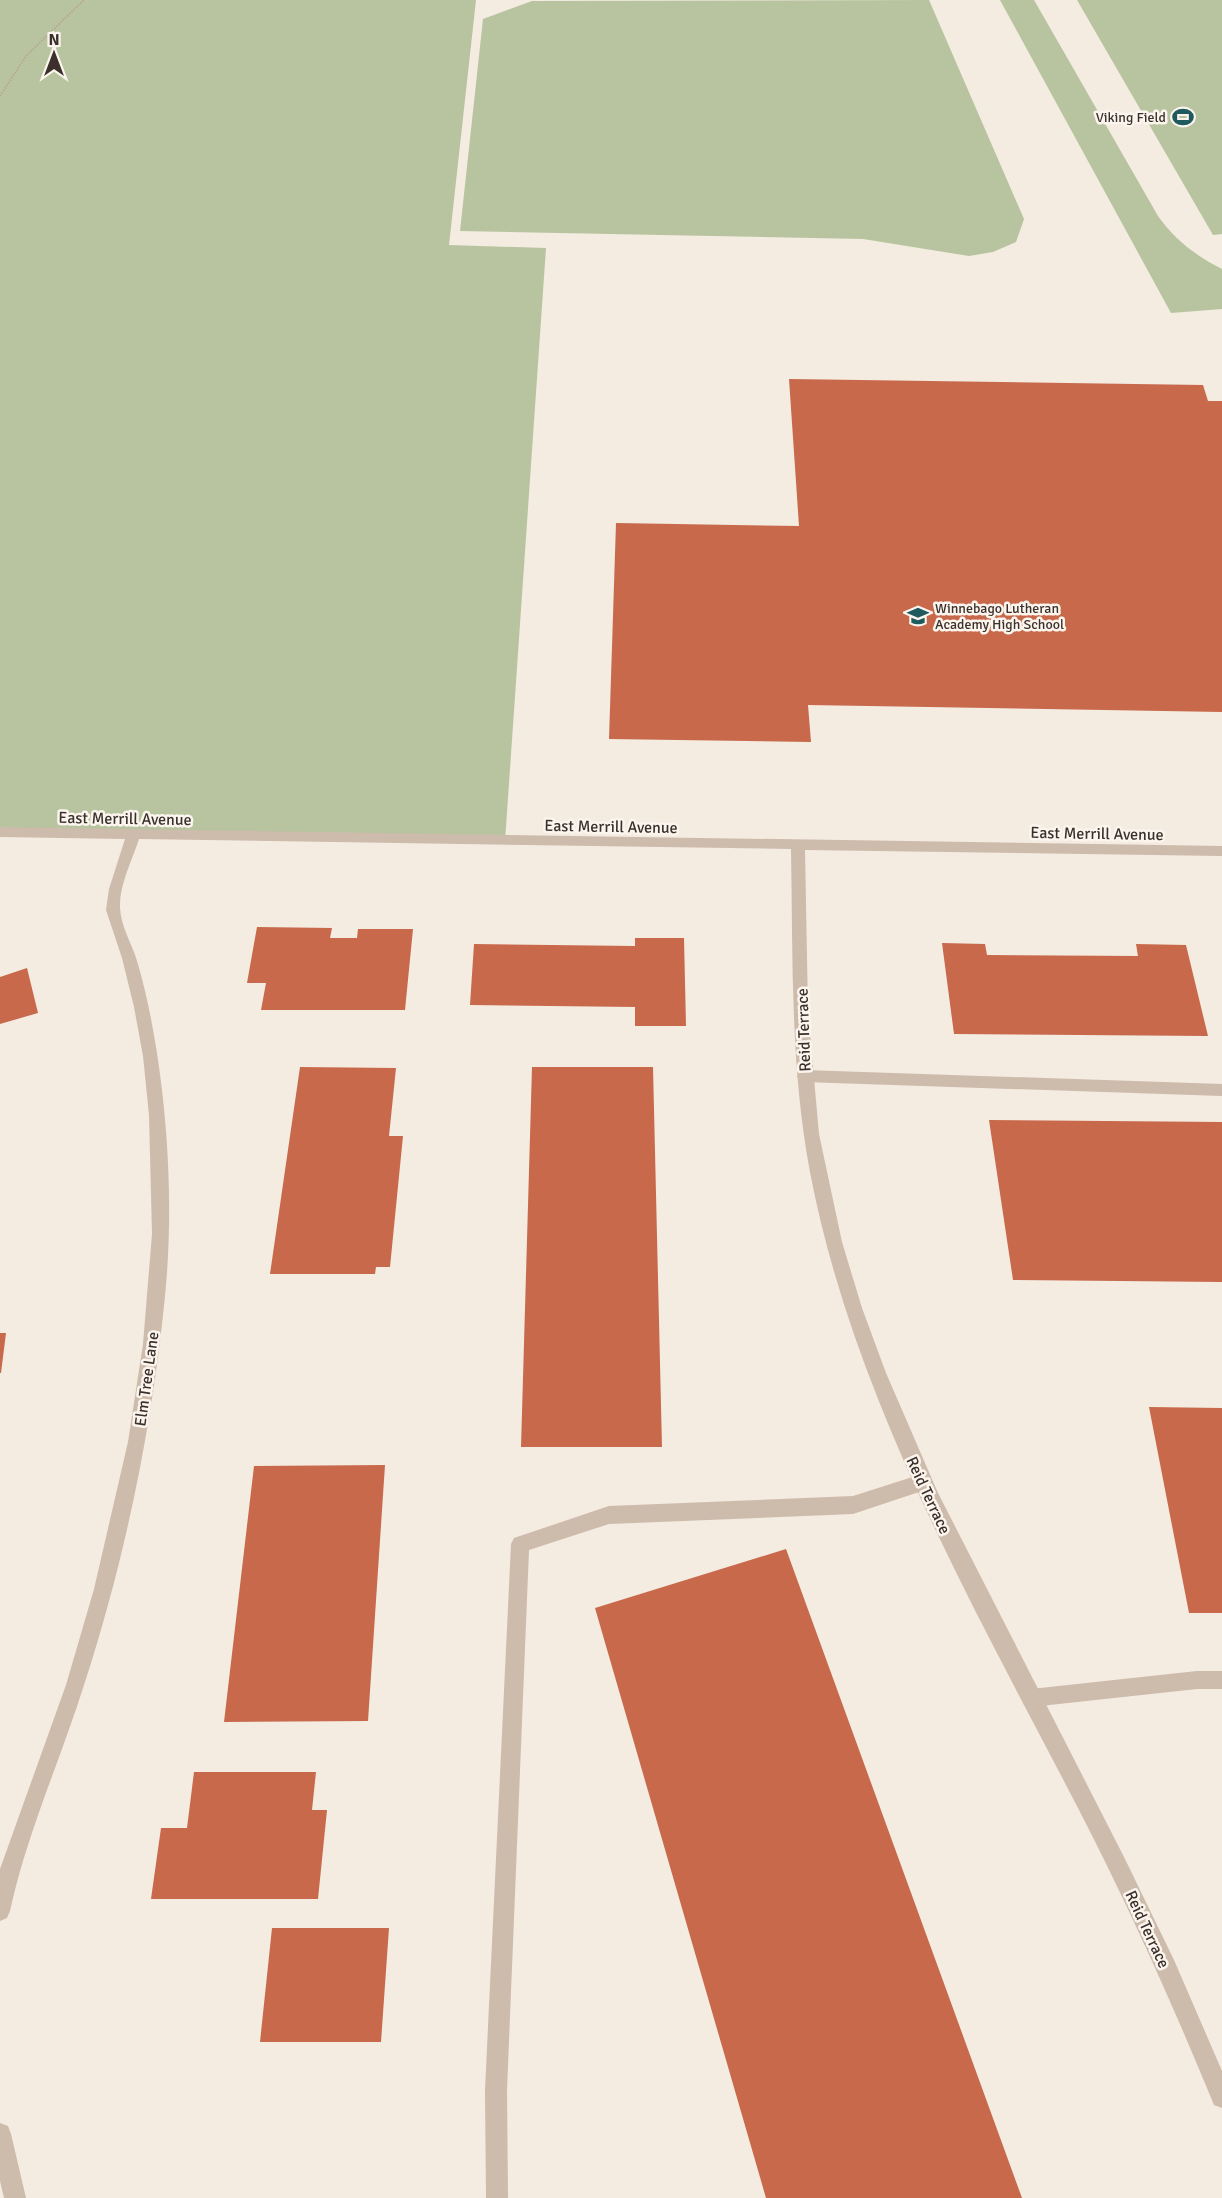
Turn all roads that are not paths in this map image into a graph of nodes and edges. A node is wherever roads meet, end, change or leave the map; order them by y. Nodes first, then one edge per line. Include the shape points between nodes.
1 (0, 832) edge
2 (133, 836) junction
3 (798, 846) junction
4 (1222, 851) edge
5 (804, 1076) junction
6 (1222, 1090) edge
7 (922, 1483) junction
8 (1222, 1680) edge
9 (1031, 1698) junction
10 (0, 1911) edge
11 (1222, 2097) edge
12 (0, 2134) edge
13 (15, 2198) edge
14 (497, 2198) edge

1 - 2 street, East Merrill Avenue
2 - 3 street, East Merrill Avenue
2 - 10 street, Elm Tree Lane via 112,906 141,1008 158,1132 160,1232 149,1366 119,1531 95,1622 53,1751 23,1823
3 - 4 street, East Merrill Avenue
3 - 5 street, Reid Terrace
5 - 6 street
5 - 7 street, Reid Terrace via 818,1175 839,1261 882,1389
7 - 9 street, Reid Terrace
7 - 14 street via 853,1505 609,1515 520,1544 496,2090
8 - 9 street
9 - 11 street, Reid Terrace via 1146,1924
12 - 13 street

